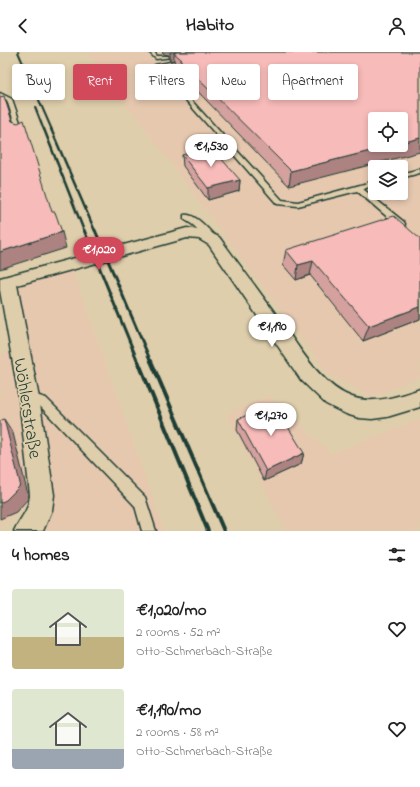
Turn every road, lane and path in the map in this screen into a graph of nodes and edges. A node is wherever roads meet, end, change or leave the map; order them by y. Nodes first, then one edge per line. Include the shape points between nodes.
1 (151, 52) edge
2 (0, 95) edge
3 (21, 135) edge
4 (420, 171) edge
5 (408, 174) edge
6 (368, 185) edge
7 (358, 188) junction
8 (186, 217) dead end
9 (407, 229) edge
10 (214, 241) junction
11 (4, 282) edge
12 (28, 398) junction
13 (420, 398) edge
14 (27, 531) edge
15 (149, 531) edge

1 - 7 lane via 156,58 162,59 187,57 157,65 280,202 298,204
2 - 3 lane via 9,99
4 - 5 lane
6 - 7 lane
7 - 9 lane
8 - 10 lane
10 - 11 street via 203,235 187,233
10 - 13 street via 308,374 324,391 339,402 356,409 372,411
11 - 12 street, Wöhlerstraße
12 - 14 street, Wöhlerstraße via 42,495 41,509 36,522
12 - 15 lane via 42,401 140,502

